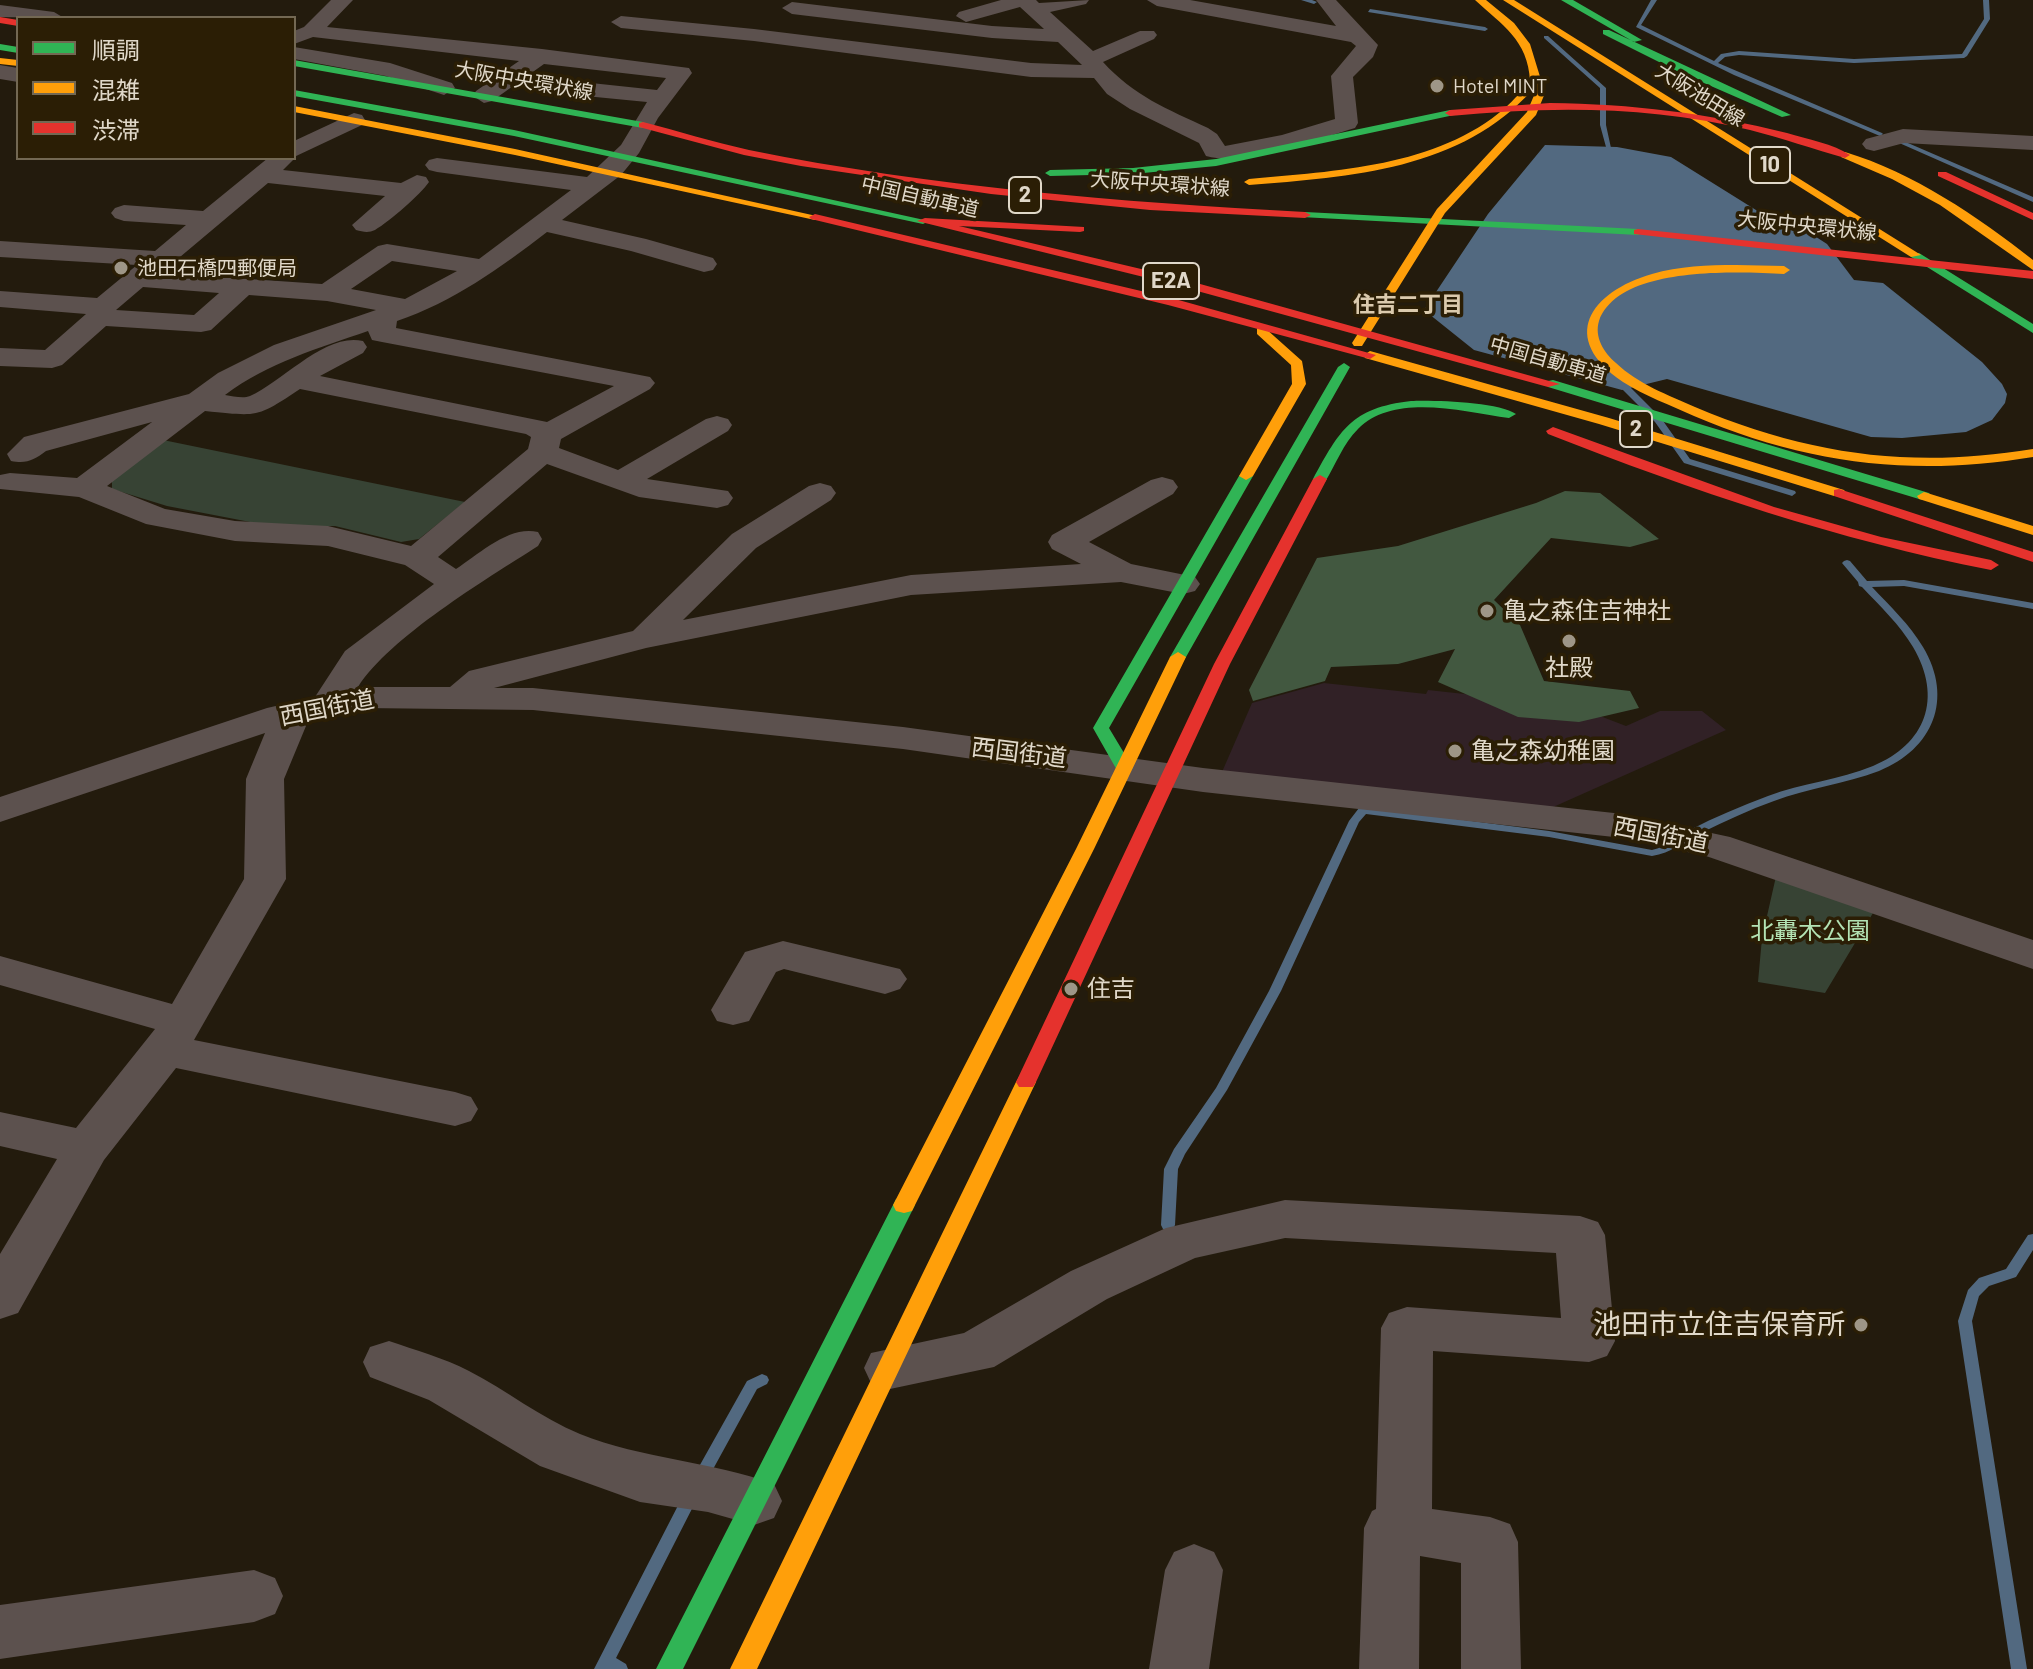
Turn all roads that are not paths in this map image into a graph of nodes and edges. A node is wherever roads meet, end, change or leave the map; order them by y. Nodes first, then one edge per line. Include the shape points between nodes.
1 (343, 0) edge
2 (655, 0) edge
3 (1079, 0) edge
4 (1157, 0) edge
5 (1480, 0) edge
6 (1508, 0) edge
7 (1533, 0) edge
8 (1552, 0) edge
9 (1566, 0) edge
10 (907, 2) dead end
11 (798, 4) edge
12 (1341, 5) edge
13 (702, 7) dead end
14 (1038, 9) junction
15 (868, 16) junction
16 (966, 16) dead end
17 (668, 28) junction
18 (302, 34) edge
19 (608, 35) junction
20 (754, 35) junction
21 (1147, 35) dead end
22 (1061, 36) junction
23 (1360, 37) junction
24 (296, 53) edge
25 (542, 55) junction
26 (571, 58) junction
27 (296, 63) edge
28 (1101, 73) junction
29 (296, 79) edge
30 (1535, 81) junction
31 (949, 82) dead end
32 (544, 85) dead end
33 (444, 88) junction
34 (296, 93) edge
35 (484, 96) junction
36 (662, 97) junction
37 (296, 109) edge
38 (1329, 118) junction
39 (1807, 118) dead end
40 (296, 119) edge
41 (354, 120) junction
42 (1177, 121) junction
43 (1220, 123) dead end
44 (1249, 124) dead end
45 (648, 126) junction
46 (464, 140) junction
47 (1867, 142) joint
48 (2033, 143) edge
49 (1741, 147) junction
50 (760, 148) junction
51 (296, 149) edge
52 (1897, 154) dead end
53 (274, 160) edge
54 (437, 165) junction
55 (1921, 165) dead end
56 (984, 171) dead end
57 (1027, 173) dead end
58 (602, 178) junction
59 (1230, 184) dead end
60 (1193, 185) dead end
61 (407, 191) junction
62 (787, 209) junction
63 (124, 213) dead end
64 (2033, 217) edge
65 (208, 219) junction
66 (544, 224) junction
67 (365, 225) dead end
68 (1399, 225) junction
69 (2033, 225) edge
70 (1094, 229) dead end
71 (1258, 231) dead end
72 (0, 249) edge
73 (163, 259) junction
74 (704, 264) dead end
75 (2033, 266) edge
76 (484, 268) junction
77 (1804, 271) dead end
78 (2033, 275) edge
79 (1236, 278) dead end
80 (138, 279) junction
81 (1920, 282) dead end
82 (243, 286) junction
83 (2033, 290) edge
84 (327, 293) junction
85 (0, 299) edge
86 (1356, 310) dead end
87 (101, 312) junction
88 (391, 320) junction
89 (1234, 320) junction
90 (1398, 320) dead end
91 (2033, 329) edge
92 (1261, 331) junction
93 (1358, 343) dead end
94 (2033, 347) edge
95 (0, 357) edge
96 (1344, 367) dead end
97 (1592, 374) dead end
98 (296, 380) junction
99 (197, 401) junction
100 (1523, 419) junction
101 (717, 425) dead end
102 (545, 443) junction
103 (2033, 453) edge
104 (8, 471) edge
105 (620, 482) junction
106 (1961, 483) dead end
107 (1162, 487) dead end
108 (84, 488) junction
109 (820, 493) dead end
110 (717, 498) dead end
111 (2033, 531) edge
112 (526, 539) dead end
113 (2033, 557) edge
114 (417, 558) junction
115 (2033, 571) edge
116 (1121, 572) junction
117 (456, 584) junction
118 (1183, 584) junction
119 (645, 638) junction
120 (454, 696) junction
121 (328, 705) junction
122 (280, 716) junction
123 (1124, 768) junction
124 (1171, 775) junction
125 (0, 810) edge
126 (2033, 955) edge
127 (0, 970) edge
128 (885, 979) dead end
129 (733, 1010) dead end
130 (174, 1036) junction
131 (455, 1109) dead end
132 (0, 1129) edge
133 (87, 1148) junction
134 (860, 1294) junction
135 (0, 1299) edge
136 (917, 1311) junction
137 (389, 1362) dead end
138 (890, 1368) junction
139 (715, 1491) junction
140 (1404, 1529) junction
141 (1194, 1570) dead end
142 (254, 1596) dead end
143 (0, 1632) edge
144 (669, 1669) edge
145 (743, 1669) edge
146 (1179, 1669) edge
147 (1389, 1669) edge
148 (1491, 1669) edge

1 - 18 street
2 - 19 street
3 - 14 street
4 - 23 street
5 - 30 main road via 1524,39 1535,61
6 - 49 main road, 大阪池田線 / 10
7 - 81 main road, 大阪池田線 / 10 via 2006,291
8 - 69 main road via 1675,67
9 - 39 main road via 1678,61
10 - 15 street via 896,1
11 - 15 street
11 - 20 street
12 - 23 street via 1349,29
13 - 17 street
14 - 16 street via 1024,0
14 - 22 street
15 - 22 street
17 - 19 street
17 - 20 street
18 - 25 street
19 - 26 street
20 - 28 street via 1031,70
21 - 28 street
22 - 28 street
23 - 38 street via 1367,45 1365,52 1342,79 1348,121
24 - 33 street via 390,70
25 - 26 street
25 - 35 street
26 - 36 street via 681,73
27 - 33 main road, 大阪中央環状線 / 2
28 - 31 street
28 - 42 street via 1138,104
29 - 79 main road, 中国自動車道 / E2A via 695,154
30 - 59 main road via 1500,120 1419,155 1333,173
30 - 93 main road via 1540,93 1532,113 1441,211
32 - 36 street
33 - 35 main road, 大阪中央環状線 / 2
34 - 111 main road, 中国自動車道 / E2A via 782,189 1128,270 1638,408
35 - 45 main road, 大阪中央環状線 / 2
36 - 45 street
37 - 41 main road, 2
38 - 42 street via 1274,143 1219,153 1205,136
38 - 44 street
40 - 41 street
41 - 46 main road, 2
41 - 51 street
42 - 43 street
45 - 50 main road, 2
45 - 58 street
45 - 68 main road, 大阪中央環状線 / 2 via 801,163 991,191
46 - 54 street
46 - 58 main road, 2
47 - 48 street via 1903,136
47 - 52 main road
49 - 91 main road, 大阪池田線 / 10
49 - 94 main road, 10 via 1803,199 1959,294
50 - 56 main road
50 - 60 main road via 973,177
53 - 61 street
53 - 65 street
54 - 58 street
54 - 61 street
55 - 64 main road
57 - 75 main road via 1200,166 1411,119 1479,110 1551,107 1661,113 1772,133 1852,159 1925,190
58 - 62 main road, 2
58 - 66 street
61 - 67 street
62 - 70 main road, 2
62 - 89 main road, 2
63 - 65 street
65 - 73 street
66 - 74 street
66 - 76 street
68 - 71 main road, 大阪中央環状線 / 2
68 - 78 main road, 大阪中央環状線 / 2 via 1662,233
68 - 83 main road, 大阪中央環状線 / 2 via 1667,246
72 - 73 street
73 - 80 street
76 - 84 street via 387,252
76 - 88 street
77 - 103 main road via 1682,273 1640,282 1604,300 1591,321 1591,338 1610,365 1644,388 1751,432 1860,458 1952,465
80 - 82 street
80 - 87 street
82 - 84 street
82 - 87 street via 201,324
84 - 88 street
85 - 87 street
86 - 90 main road
87 - 95 street via 52,359
88 - 98 street
88 - 99 street via 284,351
88 - 102 street via 455,350 577,367 640,383
89 - 92 main road, 2
89 - 113 main road, 2 via 1658,435
92 - 100 main road, 2
92 - 118 main road via 1297,364 1299,384
96 - 123 main road via 1184,644
97 - 106 main road, 中国自動車道
98 - 99 street via 253,407
98 - 102 street via 535,427
99 - 104 street via 35,444
99 - 108 street
100 - 115 main road, 2 via 1767,511 1913,552
100 - 124 main road via 1438,405 1367,416 1349,429 1272,566
101 - 105 street
102 - 105 street
102 - 114 street
104 - 108 street
105 - 110 street
107 - 116 street via 1064,542
108 - 114 street via 157,517 235,531 328,536
109 - 119 street via 744,541
112 - 117 street
114 - 117 street
116 - 118 street
116 - 119 street via 911,585
117 - 121 street via 358,659
118 - 123 main road via 1101,728
119 - 120 street via 482,679
120 - 121 street, 西国街道 via 364,697
120 - 123 street, 西国街道 via 533,699 872,735
121 - 122 street, 西国街道
122 - 125 street, 西国街道
122 - 130 street via 287,726 265,779 265,879
123 - 124 street, 西国街道
123 - 134 main road
124 - 126 street, 西国街道 via 1623,826 1716,846
124 - 136 main road
127 - 130 street
128 - 129 street via 783,955 760,962
130 - 131 street
130 - 133 street
132 - 133 street
133 - 135 street
134 - 136 street
134 - 139 main road
136 - 138 main road
137 - 139 street via 448,1385 559,1450 640,1478
138 - 140 street via 975,1352 1089,1285 1184,1241 1285,1219 1580,1235 1589,1341 1407,1328
138 - 145 main road
139 - 144 main road
140 - 147 street via 1392,1528
140 - 148 street via 1490,1542
141 - 146 street
142 - 143 street

